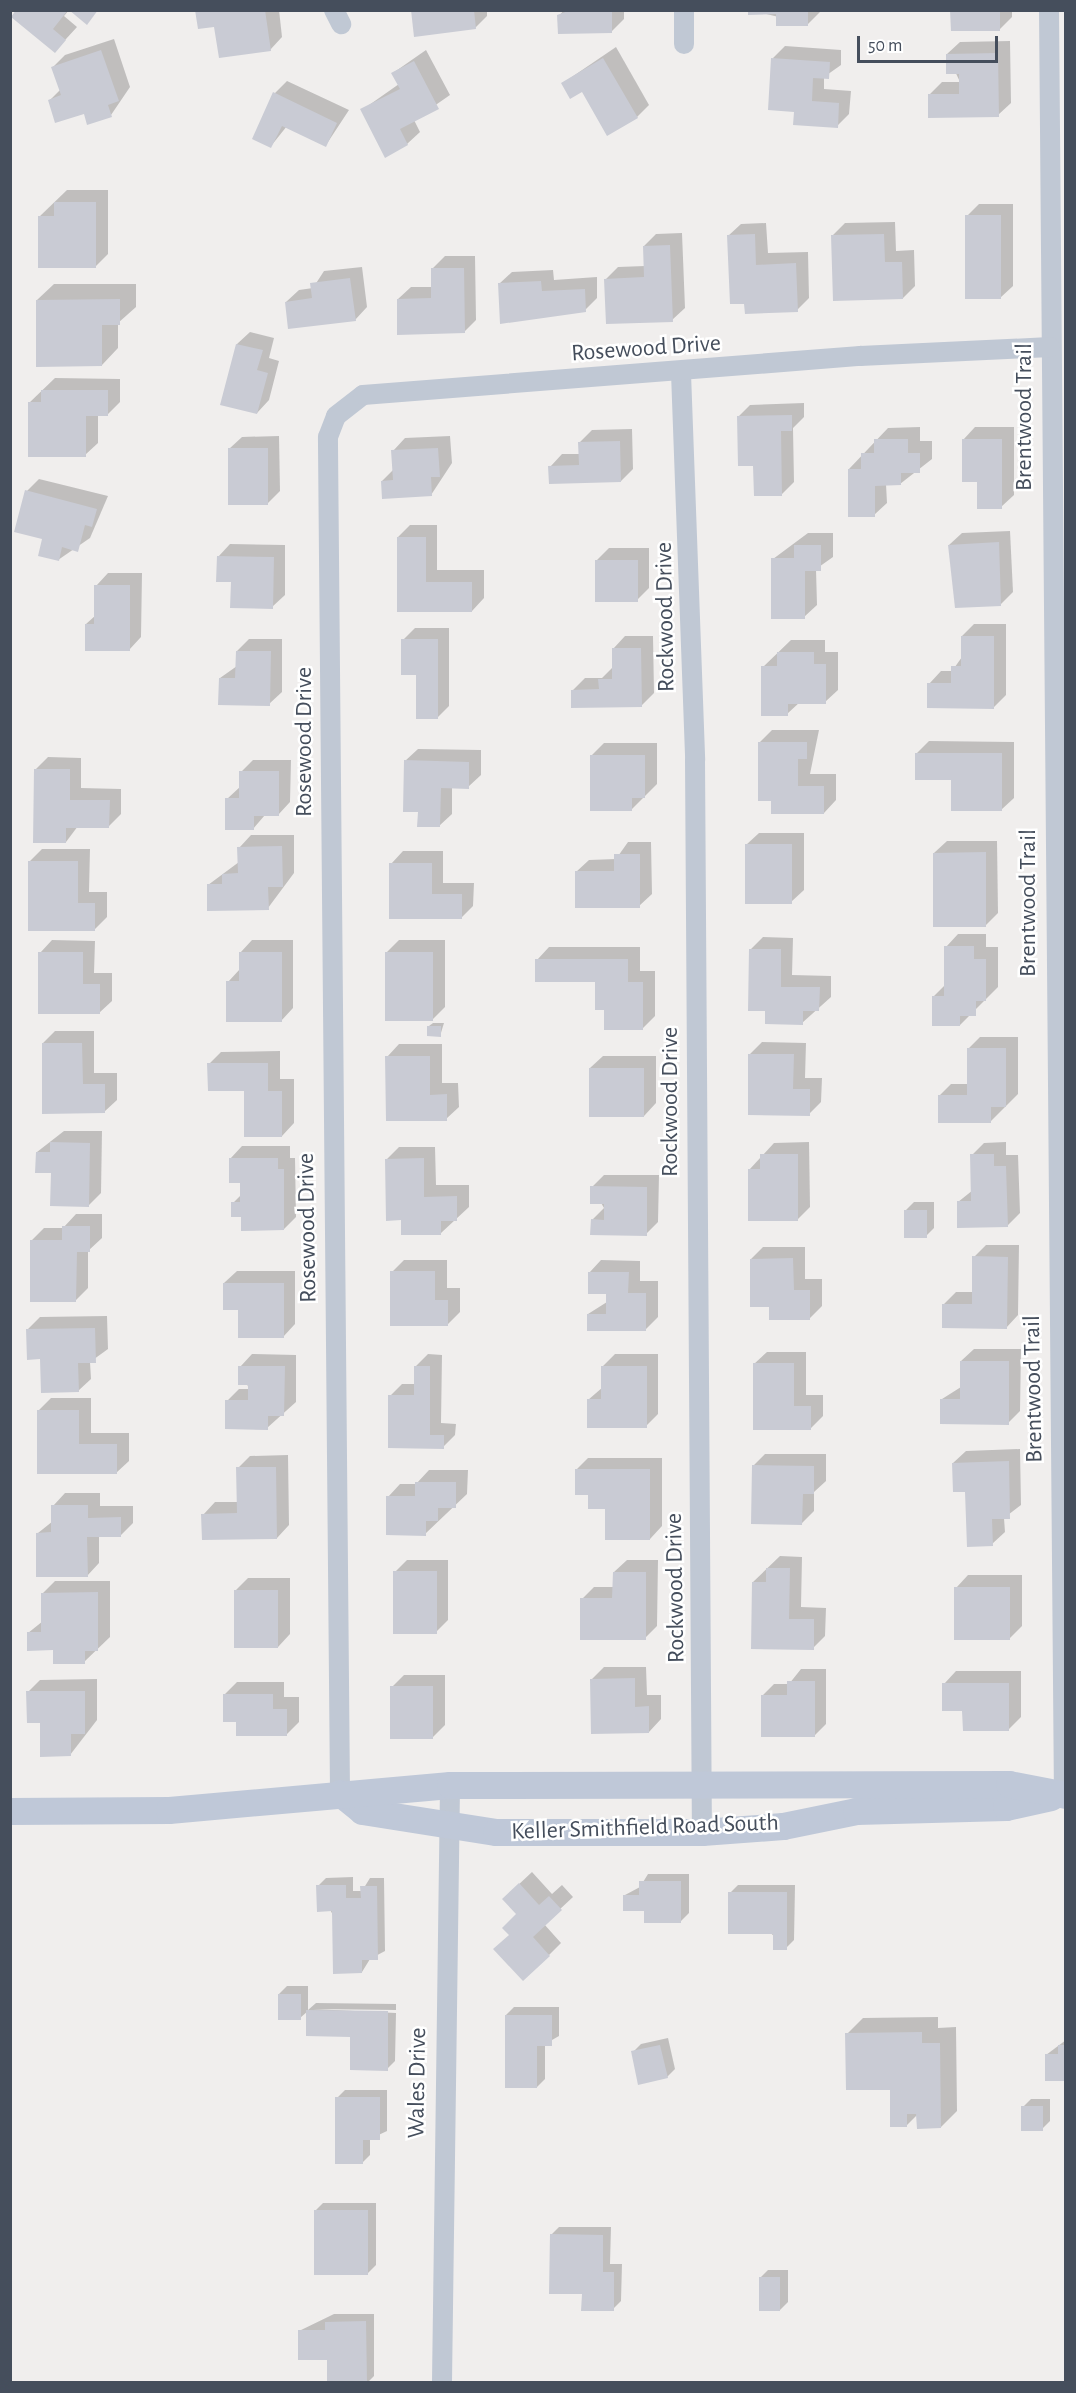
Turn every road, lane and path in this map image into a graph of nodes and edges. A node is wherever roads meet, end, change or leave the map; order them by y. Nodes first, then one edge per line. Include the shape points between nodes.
1 (684, 10) edge
2 (1049, 10) edge
3 (684, 44) dead end
4 (1050, 347) junction
5 (681, 373) junction
6 (703, 1784) junction
7 (450, 1785) junction
8 (340, 1793) junction
9 (1065, 1795) edge
10 (10, 1811) edge
11 (447, 1829) junction
12 (702, 1832) junction
13 (442, 2382) edge

1 - 3 street
2 - 4 street, Brentwood Trail
4 - 5 street, Rosewood Drive via 860,356
4 - 9 street, Brentwood Trail
5 - 6 street, Rockwood Drive via 695,760
5 - 8 street, Rosewood Drive via 363,395 347,402 328,437
6 - 7 main road, Keller Smithfield Road South
6 - 9 main road, Keller Smithfield Road South via 1009,1784
6 - 12 street, Rockwood Drive
7 - 8 main road, Keller Smithfield Road South
7 - 11 street, Wales Drive
8 - 10 main road, Keller Smithfield Road South via 169,1810
8 - 11 main road, Keller Smithfield Road South via 362,1811
9 - 12 main road, Keller Smithfield Road South via 1006,1807 856,1811 783,1826
11 - 12 main road, Keller Smithfield Road South
11 - 13 street, Wales Drive

